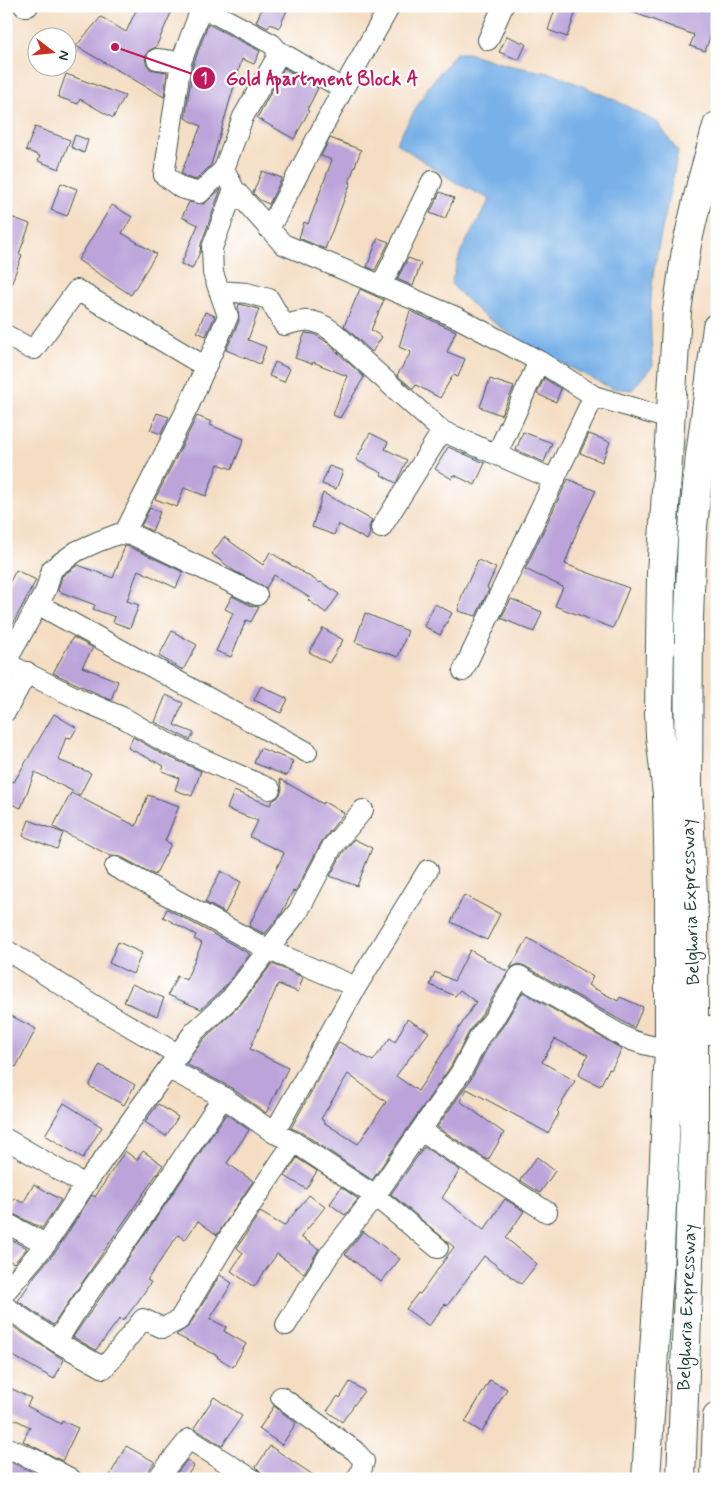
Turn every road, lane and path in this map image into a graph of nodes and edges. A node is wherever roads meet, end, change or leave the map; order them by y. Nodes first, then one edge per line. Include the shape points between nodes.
1 (202, 6) edge
2 (390, 6) edge
3 (504, 6) edge
4 (488, 40) dead end
5 (277, 50) junction
6 (157, 59) dead end
7 (181, 62) junction
8 (343, 89) junction
9 (717, 126) edge
10 (224, 169) junction
11 (432, 181) dead end
12 (234, 189) junction
13 (269, 229) junction
14 (381, 286) junction
15 (219, 291) junction
16 (717, 326) edge
17 (6, 335) edge
18 (539, 361) junction
19 (206, 367) junction
20 (594, 396) junction
21 (669, 419) junction
22 (442, 431) junction
23 (497, 454) junction
24 (554, 480) junction
25 (381, 528) dead end
26 (124, 534) junction
27 (257, 596) dead end
28 (39, 605) junction
29 (6, 663) edge
30 (463, 671) dead end
31 (27, 672) junction
32 (6, 710) edge
33 (307, 752) dead end
34 (270, 788) dead end
35 (363, 810) dead end
36 (115, 867) dead end
37 (428, 870) dead end
38 (267, 949) junction
39 (6, 950) edge
40 (356, 987) junction
41 (687, 1034) edge
42 (174, 1062) junction
43 (223, 1097) junction
44 (421, 1131) junction
45 (274, 1133) junction
46 (6, 1139) edge
47 (294, 1142) junction
48 (85, 1185) junction
49 (375, 1196) junction
50 (547, 1212) dead end
51 (6, 1223) edge
52 (46, 1244) junction
53 (438, 1248) dead end
54 (6, 1291) edge
55 (6, 1307) edge
56 (286, 1325) dead end
57 (57, 1342) junction
58 (281, 1397) dead end
59 (717, 1417) edge
60 (6, 1448) edge
61 (71, 1479) edge
62 (157, 1479) edge
63 (252, 1479) edge
64 (356, 1479) edge
65 (646, 1479) edge
66 (681, 1479) edge
67 (715, 1479) edge

1 - 5 street via 272,44
1 - 7 street
2 - 8 street
3 - 4 street
5 - 8 street
5 - 10 street via 276,59 243,117
6 - 7 street
7 - 10 street via 164,174 181,188 200,193
8 - 13 street
9 - 21 main road via 687,244 677,311
10 - 12 street
11 - 14 street
12 - 13 street
12 - 15 street via 212,248 213,273
13 - 14 street via 283,244
14 - 18 street via 458,318
15 - 19 street via 228,316
15 - 22 street via 269,299 284,325 306,320 320,324 343,340
16 - 41 main road, Belghoria Expressway via 692,538 688,788 694,919
17 - 19 street via 34,349 77,290
18 - 20 street
18 - 23 street
19 - 26 street
20 - 21 street
20 - 24 street
21 - 41 main road via 660,574 659,712
22 - 23 street
22 - 25 street
23 - 24 street
24 - 30 street
26 - 27 street via 133,535
26 - 28 street via 77,551 52,569
28 - 29 street
28 - 33 street
29 - 31 street
31 - 32 street
31 - 34 street via 124,718 165,742
35 - 38 street via 332,847 299,910
36 - 38 street
37 - 40 street
38 - 40 street
38 - 42 street via 231,998 194,1032
39 - 42 street via 97,1007
40 - 45 street
41 - 44 street via 655,1048 624,1037 519,976
41 - 65 main road via 659,1272
41 - 66 main road, Belghoria Expressway via 694,1128
42 - 43 street
42 - 48 street
43 - 45 street
43 - 57 street via 153,1203 71,1316
44 - 49 street
44 - 50 street
45 - 47 street
46 - 48 street
47 - 49 street
47 - 57 street via 233,1231 179,1320 163,1328 143,1319 104,1368
48 - 52 street
49 - 53 street
49 - 56 street via 329,1255
51 - 52 street
52 - 54 street
55 - 57 street
58 - 64 street via 364,1461
59 - 67 main road
60 - 61 street
62 - 63 street via 190,1439

